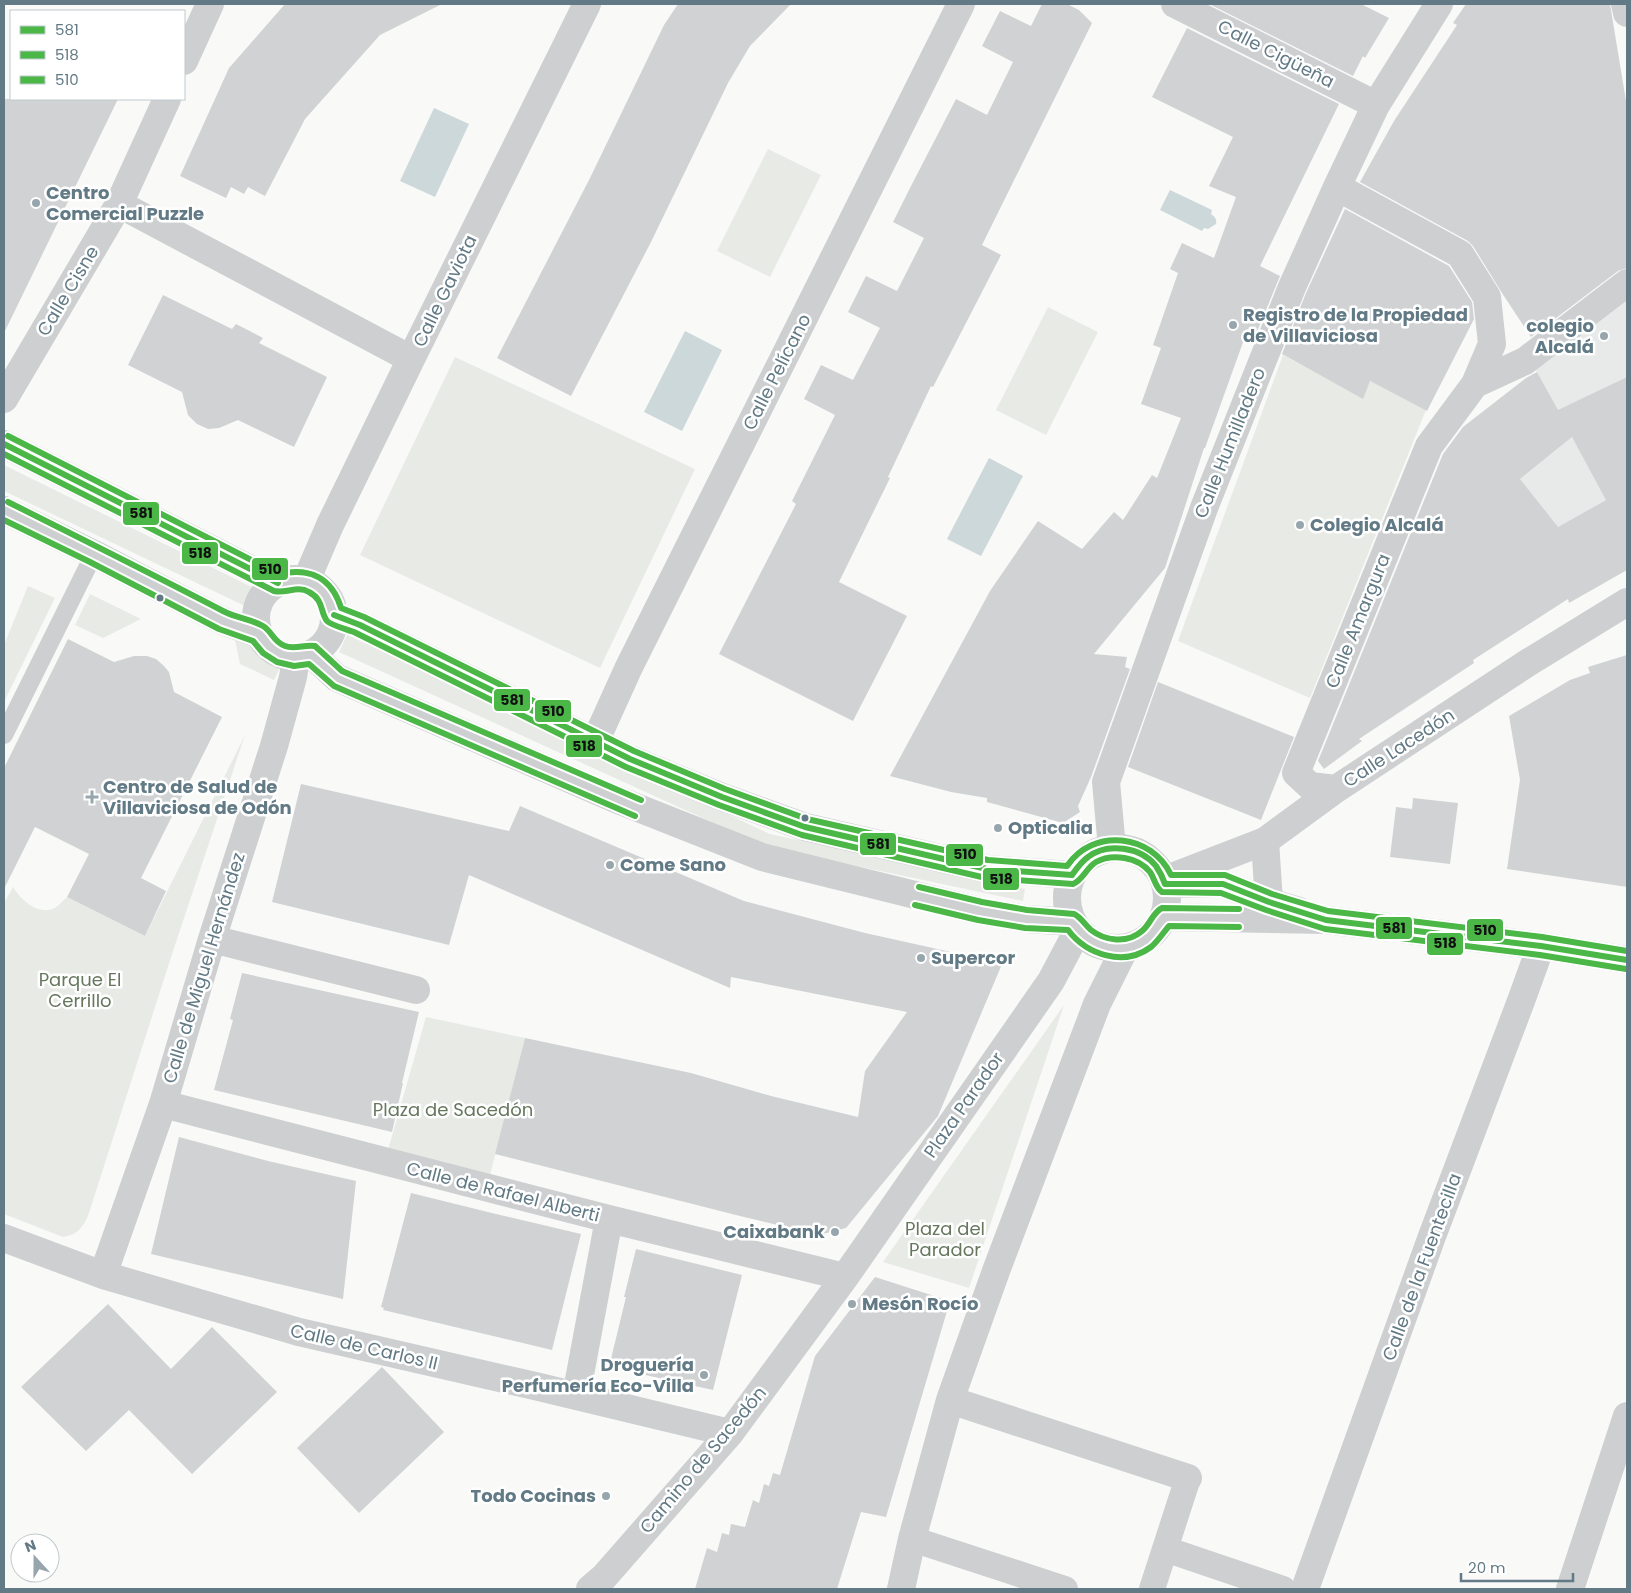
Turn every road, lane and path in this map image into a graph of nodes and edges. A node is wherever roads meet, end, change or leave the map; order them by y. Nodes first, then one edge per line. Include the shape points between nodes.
1 (210, 4) edge
2 (588, 4) edge
3 (961, 4) edge
4 (1175, 4) edge
5 (1439, 4) edge
6 (1625, 4) edge
7 (1627, 13) edge
8 (185, 59) edge
9 (167, 100) edge
10 (1376, 105) junction
11 (1337, 187) junction
12 (119, 204) junction
13 (1627, 284) edge
14 (411, 359) junction
15 (1475, 384) junction
16 (4, 399) edge
17 (4, 444) edge
18 (4, 510) edge
19 (94, 554) junction
20 (306, 581) junction
21 (278, 583) junction
22 (1627, 602) edge
23 (334, 615) junction
24 (259, 634) junction
25 (304, 656) junction
26 (4, 735) edge
27 (595, 742) junction
28 (1336, 789) junction
29 (1265, 841) junction
30 (1112, 848) junction
31 (1072, 875) junction
32 (1165, 882) junction
33 (1269, 902) junction
34 (1164, 917) junction
35 (1326, 920) junction
36 (1075, 926) junction
37 (212, 939) junction
38 (1541, 946) junction
39 (1125, 948) junction
40 (1627, 960) edge
41 (416, 990) dead end
42 (163, 1104) junction
43 (609, 1219) junction
44 (4, 1238) edge
45 (103, 1275) junction
46 (845, 1277) junction
47 (576, 1396) junction
48 (950, 1400) junction
49 (1627, 1416) edge
50 (730, 1433) junction
51 (1188, 1478) joint
52 (912, 1539) junction
53 (1165, 1549) junction
54 (603, 1585) edge
55 (902, 1589) edge
56 (1065, 1589) edge
57 (1152, 1589) edge
58 (1283, 1589) edge
59 (1306, 1589) edge
60 (1570, 1589) edge

1 - 8 street
2 - 14 street, Calle Gaviota
3 - 27 street, Calle Pelícano via 629,667
4 - 10 street, Calle Cigüeña
5 - 10 street, Calle Humilladero
6 - 7 street
9 - 12 street, Calle Cisne
10 - 11 street, Calle Humilladero
11 - 15 street via 1460,254 1487,297 1492,344
11 - 30 street, Calle Humilladero via 1292,287 1204,508 1106,782
12 - 14 street
12 - 16 street, Calle Cisne
13 - 15 street, Calle Amargura via 1525,361
14 - 20 street, Calle Gaviota
15 - 28 street, Calle Amargura via 1429,446 1296,773 1310,786
17 - 21 street
18 - 19 street
19 - 24 street via 223,621
19 - 26 lane
20 - 21 street via 297,579
20 - 23 street via 326,593
21 - 24 street via 258,604 256,620
22 - 28 street, Calle Lacedón via 1529,662
23 - 25 street via 332,631 324,645
23 - 27 street
24 - 25 street via 265,644 284,657
25 - 36 street via 337,678 613,798 762,857 980,911
25 - 37 street, Calle de Miguel Hernández via 293,678
27 - 31 street via 722,797 805,827 987,868
28 - 29 street, Calle Lacedón
29 - 32 street, Calle Lacedón
29 - 33 street
30 - 31 street via 1096,852
30 - 32 street via 1135,851 1154,864
31 - 36 street via 1067,907
32 - 33 street via 1223,884
32 - 34 street via 1167,901
33 - 35 street
34 - 35 street
34 - 39 street via 1141,942
35 - 38 street
36 - 39 street via 1091,942 1108,948
36 - 46 street, Plaza Parador via 1051,981
37 - 41 street
37 - 42 street, Calle de Miguel Hernández
38 - 40 street
38 - 59 street, Calle de la Fuentecilla via 1431,1238
39 - 48 street via 1097,1004
42 - 43 street, Calle de Rafael Alberti
42 - 45 street, Calle de Miguel Hernández
43 - 46 street, Calle de Rafael Alberti
43 - 47 street
44 - 45 street, Calle de Carlos II
45 - 47 street, Calle de Carlos II via 299,1332
46 - 50 street, Camino de Sacedón
47 - 50 street, Calle de Carlos II
48 - 51 street
48 - 52 street
49 - 60 street
50 - 54 street, Camino de Sacedón
51 - 53 street
52 - 55 street
52 - 56 street
53 - 57 street
53 - 58 street

